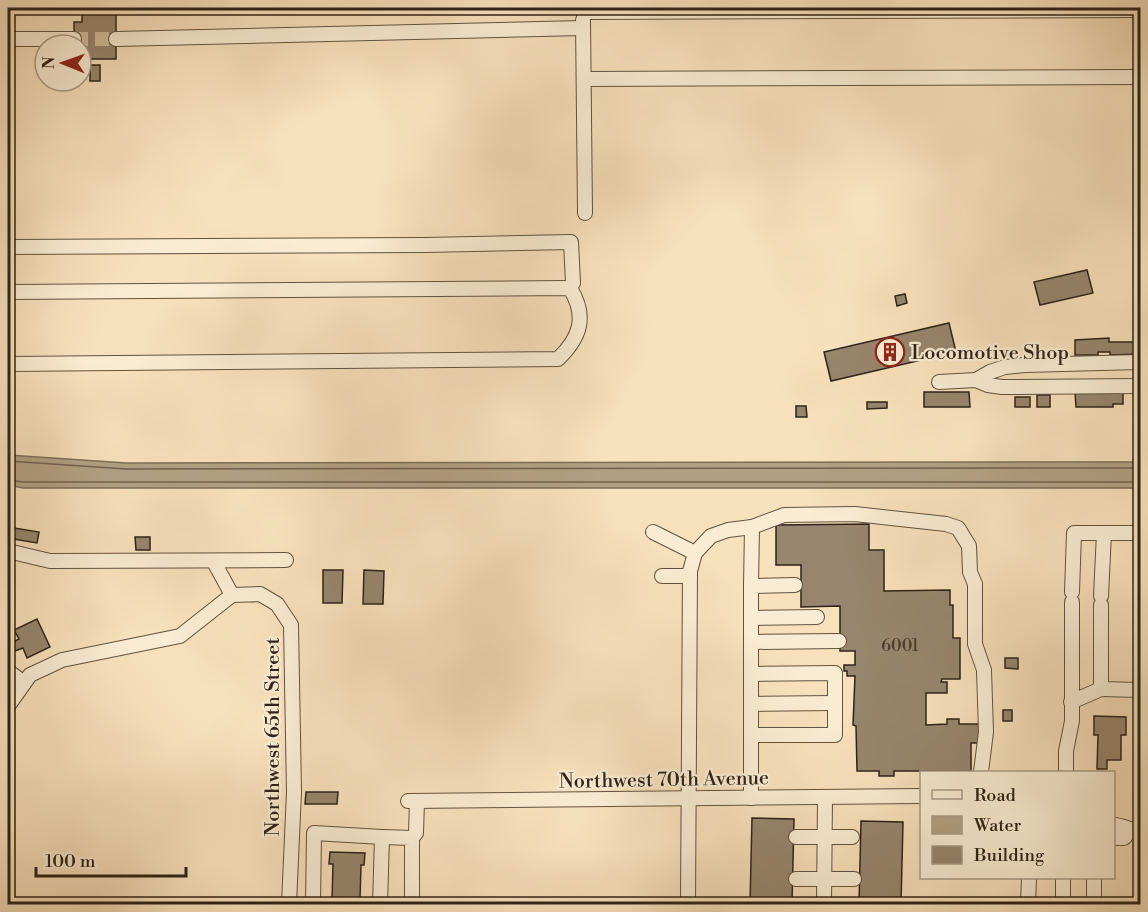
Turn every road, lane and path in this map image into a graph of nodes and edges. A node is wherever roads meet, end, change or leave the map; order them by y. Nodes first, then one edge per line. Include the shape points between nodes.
1 (582, 10) edge
2 (1140, 10) edge
3 (583, 28) junction
4 (8, 39) edge
5 (33, 39) edge
6 (116, 39) tunnel mouth
7 (1140, 77) edge
8 (585, 79) junction
9 (585, 213) dead end
10 (8, 247) edge
11 (570, 288) junction
12 (8, 292) edge
13 (1140, 363) edge
14 (8, 364) edge
15 (976, 380) junction
16 (939, 382) dead end
17 (1140, 386) edge
18 (752, 527) junction
19 (653, 532) dead end
20 (1104, 533) junction
21 (1140, 533) edge
22 (8, 551) edge
23 (695, 553) junction
24 (286, 560) dead end
25 (214, 562) junction
26 (662, 576) dead end
27 (690, 576) junction
28 (795, 585) dead end
29 (751, 586) junction
30 (232, 595) junction
31 (817, 617) dead end
32 (751, 618) junction
33 (839, 641) dead end
34 (751, 642) junction
35 (8, 671) edge
36 (751, 674) junction
37 (24, 683) junction
38 (1101, 689) junction
39 (1140, 690) edge
40 (1071, 702) junction
41 (835, 703) junction
42 (751, 704) junction
43 (8, 706) edge
44 (751, 735) junction
45 (981, 771) edge
46 (1066, 771) edge
47 (920, 796) edge
48 (825, 797) junction
49 (688, 798) junction
50 (751, 798) junction
51 (1115, 825) edge
52 (1135, 831) edge
53 (382, 837) junction
54 (796, 837) dead end
55 (825, 837) junction
56 (852, 837) dead end
57 (412, 838) junction
58 (1115, 838) edge
59 (796, 879) dead end
60 (824, 879) junction
61 (854, 879) dead end
62 (1029, 879) edge
63 (1063, 879) edge
64 (1094, 879) edge
65 (289, 904) edge
66 (313, 904) edge
67 (381, 904) edge
68 (412, 904) edge
69 (688, 904) edge
70 (824, 904) edge
71 (1028, 904) edge
72 (1063, 904) edge
73 (1094, 904) edge

1 - 2 street
1 - 3 street
3 - 6 street
3 - 8 street
4 - 5 street
7 - 8 street
8 - 9 street
10 - 11 street via 571,242
11 - 12 street
11 - 14 street via 579,303 579,329 558,359
13 - 15 street via 1025,365 998,370
15 - 16 street
15 - 17 street via 1002,387
18 - 23 street via 711,536
18 - 29 street
18 - 45 street via 784,514 855,514 958,528 969,546 970,572 975,584 975,644 984,670 986,732
19 - 23 street
20 - 21 street
20 - 38 street
20 - 40 street via 1074,533
22 - 25 street via 50,561
23 - 27 street
24 - 25 street
25 - 30 street
26 - 27 street
27 - 49 street
28 - 29 street
29 - 32 street
30 - 37 street via 180,636 62,660 30,675
30 - 65 street, Northwest 65th Street via 260,594 277,604 291,625 294,792
31 - 32 street
32 - 34 street
33 - 34 street
34 - 36 street
35 - 37 street
36 - 41 street via 835,674
36 - 42 street
37 - 43 street
38 - 39 street
38 - 40 street
40 - 46 street
41 - 42 street
41 - 44 street via 835,735
42 - 44 street
44 - 50 street
47 - 48 street, Northwest 70th Avenue
48 - 50 street, Northwest 70th Avenue
48 - 55 street
49 - 50 street, Northwest 70th Avenue
49 - 57 street, Northwest 70th Avenue via 412,801 416,833
49 - 69 street
51 - 52 street
52 - 58 street
53 - 57 street
53 - 66 street via 314,833
53 - 67 street
54 - 55 street
55 - 56 street
55 - 60 street
57 - 68 street
59 - 60 street
60 - 61 street
60 - 70 street
62 - 71 street
63 - 72 street
64 - 73 street

